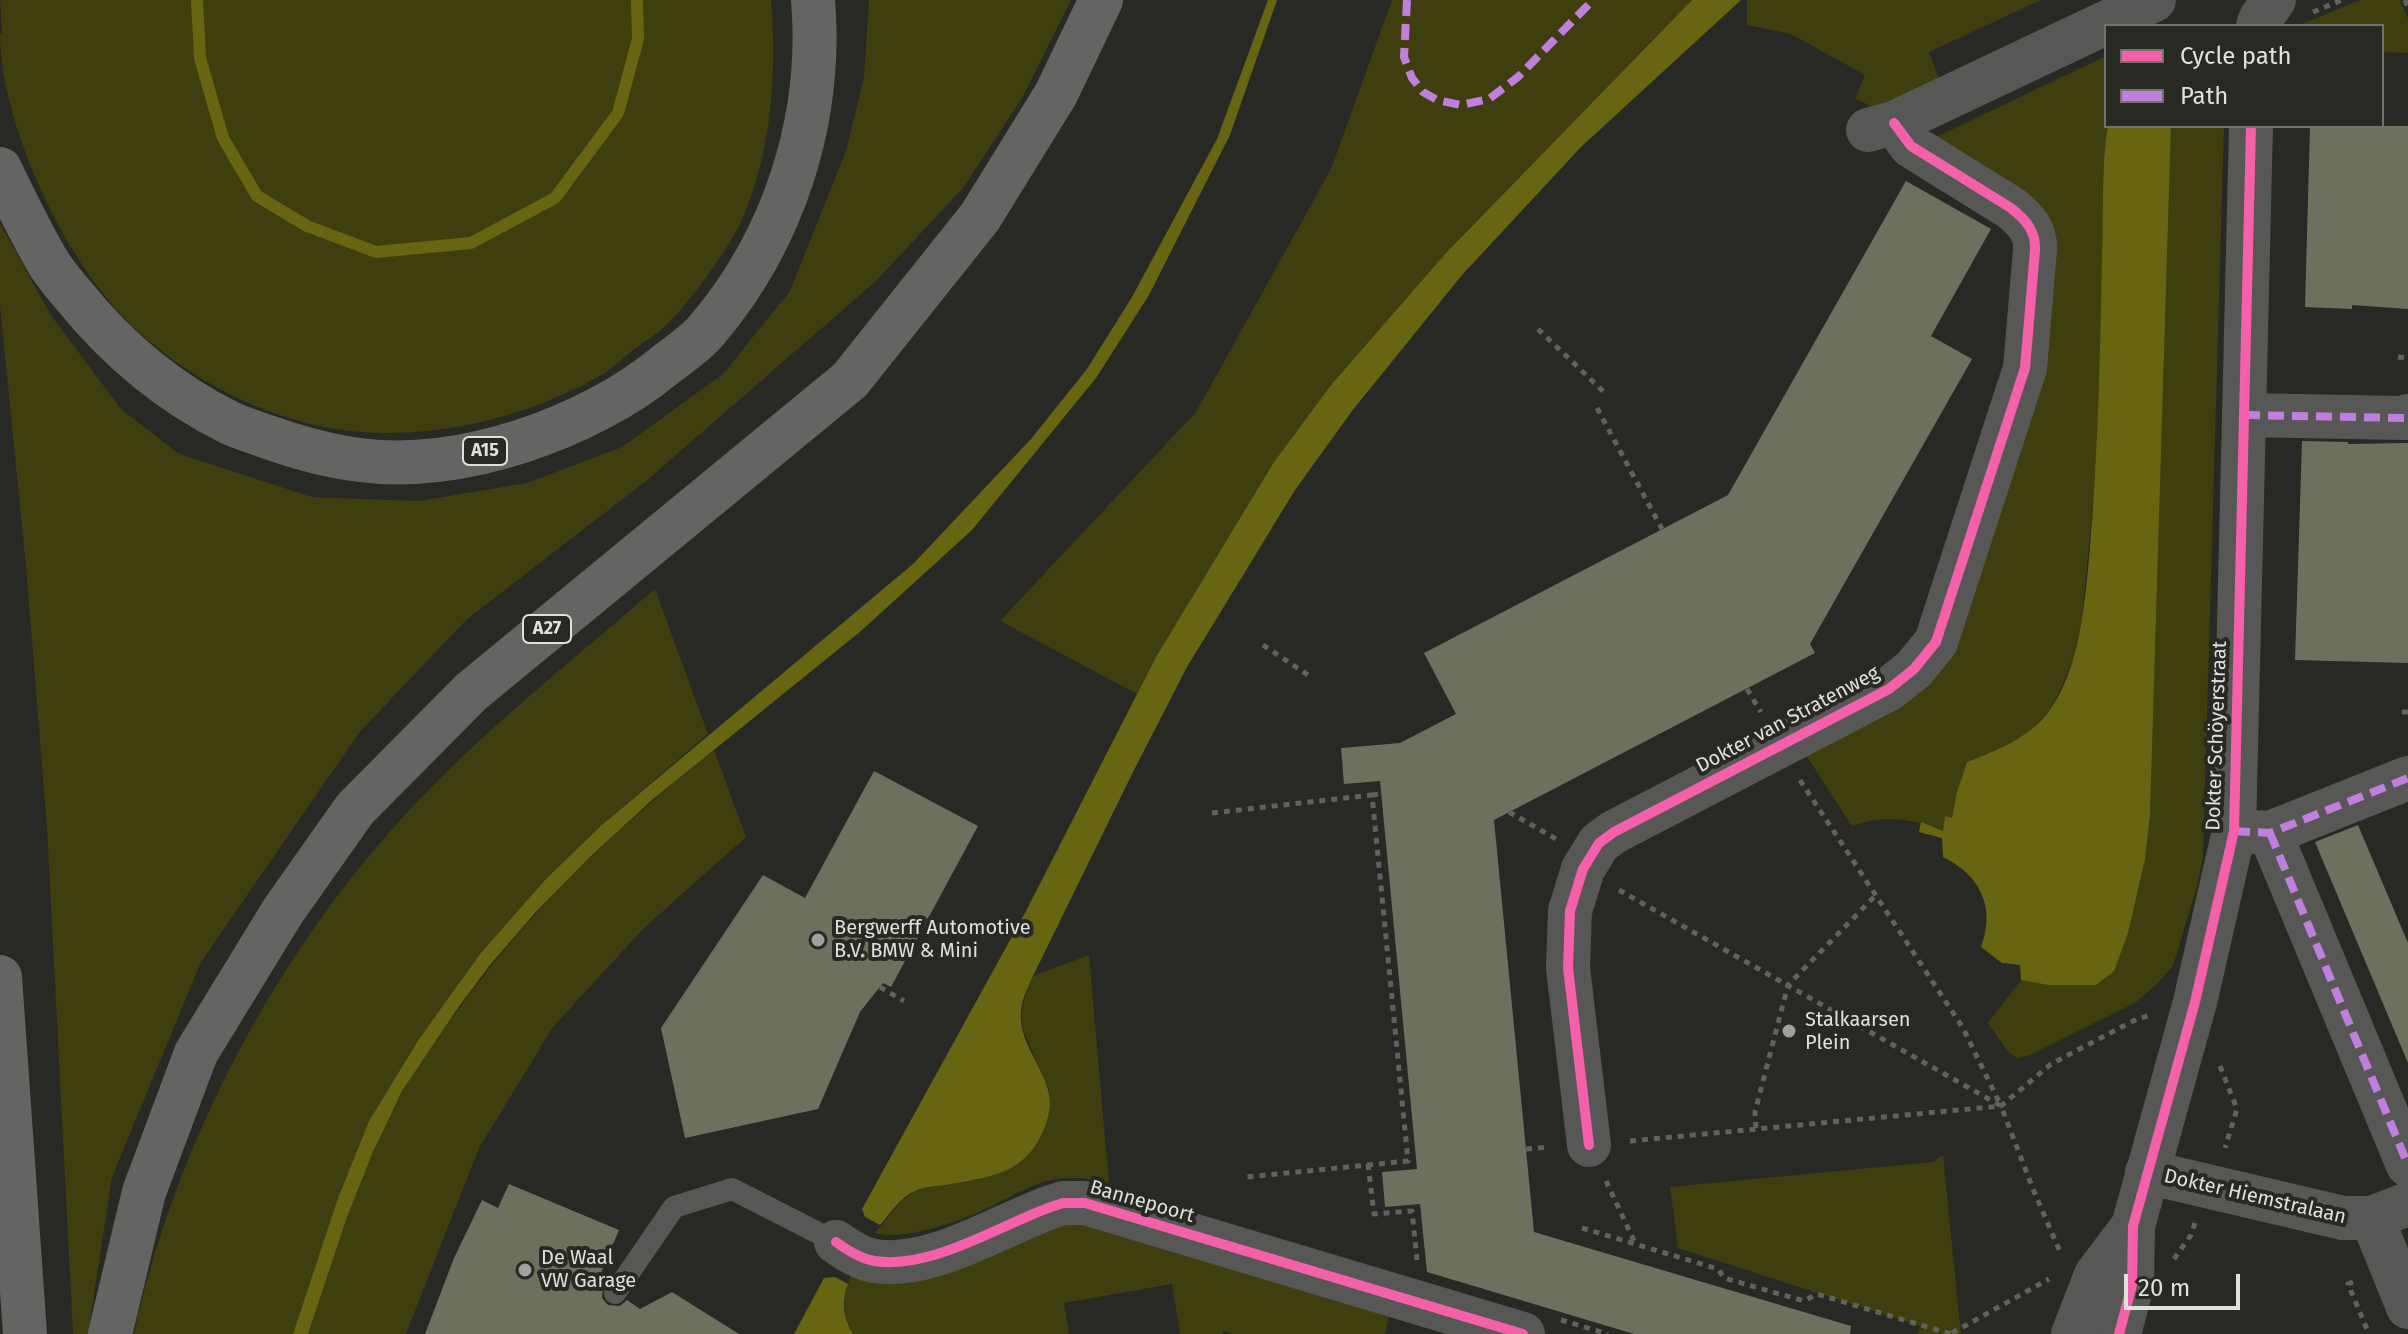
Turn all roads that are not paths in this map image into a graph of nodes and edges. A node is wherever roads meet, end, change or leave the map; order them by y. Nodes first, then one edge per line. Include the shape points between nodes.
1 (813, 0) edge
2 (1101, 0) edge
3 (2154, 0) edge
4 (2251, 128) edge
5 (0, 169) edge
6 (2244, 415) junction
7 (2408, 416) edge
8 (2408, 778) edge
9 (2252, 832) junction
10 (0, 977) edge
11 (1589, 1145) road end
12 (2408, 1165) edge
13 (2147, 1172) junction
14 (2390, 1211) edge
15 (836, 1242) joint
16 (2098, 1276) junction
17 (615, 1293) dead end
18 (2408, 1307) edge
19 (1536, 1325) edge
20 (25, 1334) edge
21 (110, 1334) edge
22 (2073, 1334) edge
23 (2119, 1334) edge

1 - 5 highway, A15 via 815,53 803,143 779,213 745,282 704,334 640,387 566,425 499,449 420,462 363,461 307,451 231,424 136,362 96,323 53,270
2 - 21 highway, A27 via 1056,94 980,217 850,380 471,692 355,809 283,911 196,1053 144,1192
3 - 11 street, Dokter van Stratenweg via 1880,127 2011,208 2032,229 2036,240 2025,368 1936,642 1914,669 1889,689 1614,832 1586,863 1570,911 1568,968
4 - 6 street, Dokter Schöyerstraat
6 - 7 street
6 - 9 street, Dokter Schöyerstraat
8 - 9 street
9 - 12 street, Dokter Schöyerstraat
9 - 13 street, Dokter Schöyerstraat via 2195,1002
10 - 20 highway
13 - 14 street, Dokter Hiemstralaan via 2343,1218
13 - 16 street, Dokter Schöyerstraat via 2133,1226
14 - 18 street
15 - 17 lane via 732,1189 674,1207
15 - 19 street, Bannepoort via 872,1261 908,1260 1075,1202 1350,1283
16 - 22 street, Dokter Schöyerstraat
16 - 23 street, Dokter Schöyerstraat

